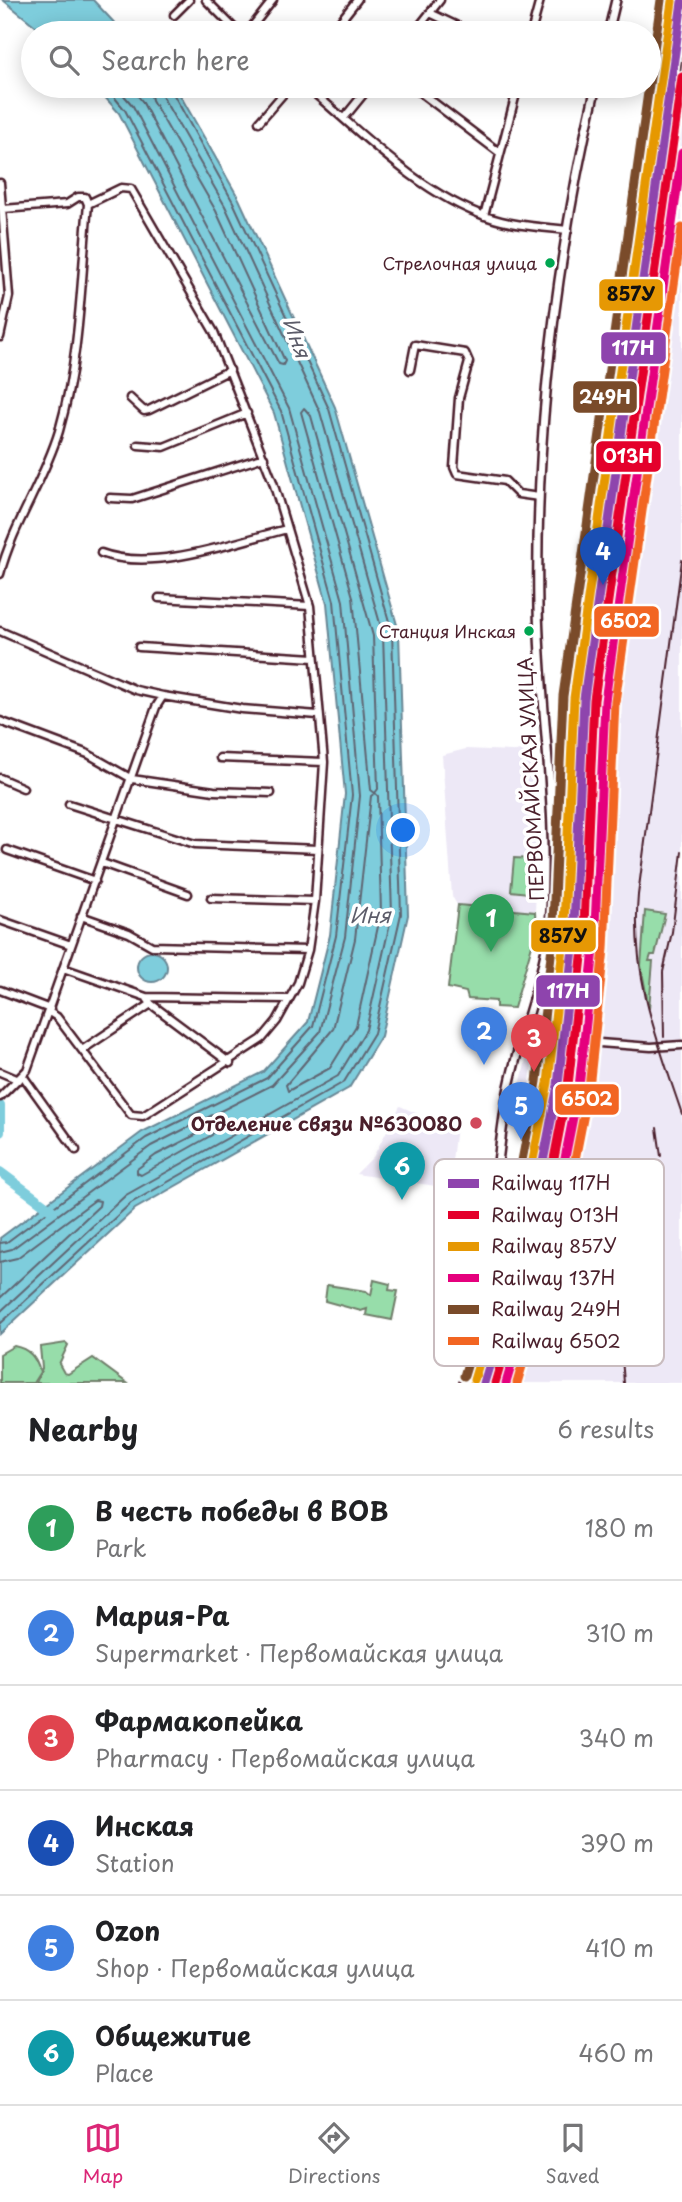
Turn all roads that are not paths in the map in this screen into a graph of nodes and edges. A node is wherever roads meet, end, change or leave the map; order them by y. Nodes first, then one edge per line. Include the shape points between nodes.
1 (189, 0) edge
2 (206, 0) edge
3 (273, 0) edge
4 (357, 0) edge
5 (440, 0) edge
6 (540, 0) edge
7 (616, 0) edge
8 (430, 13) junction
9 (174, 15) dead end
10 (227, 21) edge
11 (256, 21) edge
12 (340, 21) edge
13 (424, 21) edge
14 (447, 21) edge
15 (534, 21) edge
16 (611, 21) edge
17 (280, 98) edge
18 (320, 98) edge
19 (360, 98) edge
20 (428, 98) edge
21 (515, 98) edge
22 (594, 98) edge
23 (344, 118) junction
24 (259, 122) dead end
25 (500, 153) junction
26 (0, 183) edge
27 (88, 205) junction
28 (3, 209) junction
29 (484, 216) junction
30 (2, 222) edge
31 (568, 230) junction
32 (0, 337) edge
33 (230, 370) junction
34 (410, 370) dead end
35 (130, 398) dead end
36 (247, 413) junction
37 (138, 445) dead end
38 (264, 457) junction
39 (539, 496) junction
40 (110, 498) dead end
41 (287, 529) junction
42 (101, 553) dead end
43 (2, 555) edge
44 (0, 574) edge
45 (159, 598) dead end
46 (310, 606) junction
47 (0, 631) edge
48 (139, 648) dead end
49 (314, 658) junction
50 (163, 696) junction
51 (318, 715) junction
52 (0, 721) edge
53 (220, 758) dead end
54 (324, 762) junction
55 (0, 778) edge
56 (132, 779) junction
57 (23, 788) dead end
58 (271, 793) dead end
59 (69, 804) dead end
60 (117, 821) junction
61 (317, 849) junction
62 (7, 850) dead end
63 (102, 863) junction
64 (95, 881) junction
65 (188, 894) dead end
66 (211, 898) dead end
67 (315, 901) junction
68 (81, 916) junction
69 (0, 920) edge
70 (71, 945) junction
71 (308, 950) junction
72 (63, 968) junction
73 (0, 990) edge
74 (146, 997) junction
75 (289, 999) junction
76 (150, 1004) junction
77 (49, 1010) junction
78 (522, 1037) junction
79 (682, 1045) edge
80 (82, 1050) junction
81 (230, 1063) junction
82 (0, 1072) edge
83 (21, 1078) junction
84 (0, 1097) edge
85 (76, 1150) dead end
86 (500, 1159) edge
87 (469, 1366) edge
88 (464, 1383) edge

1 - 9 street
2 - 10 street
3 - 11 street
4 - 12 street
5 - 8 street
6 - 15 street
7 - 16 main road
8 - 13 street
8 - 14 street
17 - 24 street
18 - 23 street
19 - 23 street
20 - 25 street
21 - 25 street
22 - 31 main road, ПЕРВОМАЙСКАЯ УЛИЦА
23 - 29 street via 415,177
25 - 29 street
26 - 28 street
27 - 28 street via 85,197 78,197 67,204
27 - 33 street via 121,188 131,189 214,332
27 - 43 street via 78,330 60,429 40,481
28 - 30 street
29 - 31 street
30 - 32 street via 9,296
31 - 39 main road, ПЕРВОМАЙСКАЯ УЛИЦА via 546,389
33 - 35 street via 149,410 144,411
33 - 36 street
34 - 39 street via 415,345 464,353 469,362 459,398 457,474 505,481 518,494
36 - 37 street via 164,447
36 - 38 street
38 - 40 street via 132,499
38 - 41 street
39 - 78 main road, ПЕРВОМАЙСКАЯ УЛИЦА via 538,609 552,894 547,943
41 - 42 street via 183,555 129,561
41 - 46 street
43 - 44 street
45 - 46 street
46 - 49 street
47 - 50 street via 136,690
48 - 49 street
49 - 51 street
50 - 51 street
50 - 56 street
51 - 54 street
52 - 56 street via 88,754
53 - 54 street
54 - 61 street
55 - 57 street
56 - 58 street via 214,791
56 - 60 street
59 - 60 street
60 - 61 street via 195,844
60 - 63 street
61 - 67 street
62 - 64 street
63 - 64 street
63 - 65 street
64 - 68 street
66 - 67 street
67 - 71 street
68 - 70 street
68 - 71 street via 152,946
69 - 70 street
70 - 72 street
71 - 75 street
72 - 74 street
72 - 77 street
73 - 77 street
74 - 75 street
74 - 76 street
75 - 81 street via 262,1040
76 - 80 street
76 - 81 street
77 - 80 street
77 - 83 street
78 - 79 street via 654,1048
78 - 86 main road, ПЕРВОМАЙСКАЯ УЛИЦА
80 - 81 street via 135,1116 143,1116
82 - 83 street
83 - 84 street
83 - 85 street
87 - 88 main road, ПЕРВОМАЙСКАЯ УЛИЦА

